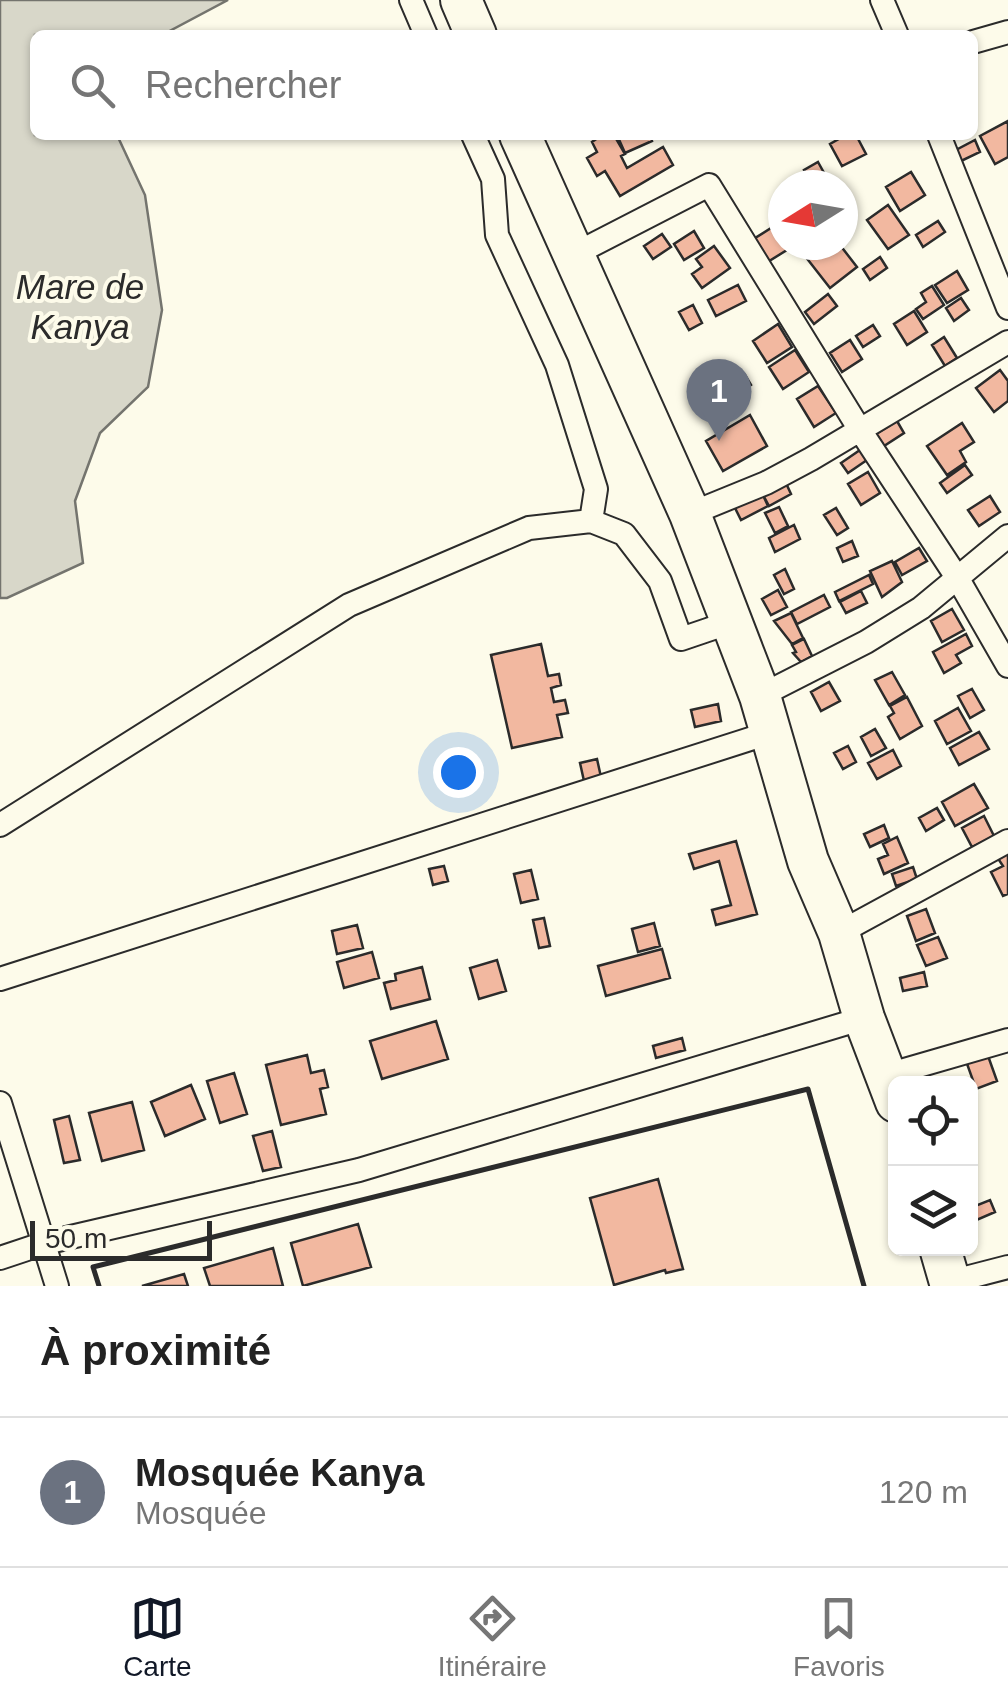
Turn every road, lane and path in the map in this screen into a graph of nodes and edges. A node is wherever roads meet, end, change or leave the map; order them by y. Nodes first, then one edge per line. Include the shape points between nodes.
1 (411, 0) edge
2 (461, 0) edge
3 (882, 0) edge
4 (424, 30) edge
5 (474, 30) edge
6 (896, 30) edge
7 (1008, 32) edge
8 (978, 41) edge
9 (475, 140) edge
10 (522, 140) edge
11 (940, 140) edge
12 (573, 255) junction
13 (1008, 308) edge
14 (1008, 342) edge
15 (860, 430) junction
16 (690, 514) junction
17 (592, 520) junction
18 (1008, 536) edge
19 (958, 579) junction
20 (731, 622) junction
21 (1008, 666) edge
22 (766, 714) junction
23 (0, 825) edge
24 (1008, 841) edge
25 (839, 934) junction
26 (0, 979) edge
27 (864, 1018) junction
28 (1008, 1040) edge
29 (920, 1076) edge
30 (888, 1080) edge
31 (0, 1104) edge
32 (45, 1243) junction
33 (0, 1258) edge
34 (1008, 1267) edge
35 (947, 1272) edge
36 (57, 1286) edge

1 - 4 street
2 - 5 highway
3 - 6 street
7 - 8 street
9 - 17 street via 493,179 496,234 557,365 596,489
10 - 12 highway
11 - 13 street
12 - 15 street via 708,184
12 - 16 highway
14 - 15 street
15 - 16 street
15 - 19 street
16 - 20 highway
17 - 20 street via 624,534 660,581 681,639
17 - 23 street via 529,528 349,604
18 - 19 street
19 - 21 street
19 - 22 street
20 - 22 highway
22 - 25 highway via 808,861
22 - 26 street
24 - 25 street
25 - 27 highway
27 - 30 highway
27 - 32 street via 359,1170
28 - 29 street
31 - 32 street
32 - 33 street
32 - 36 street
34 - 35 street

